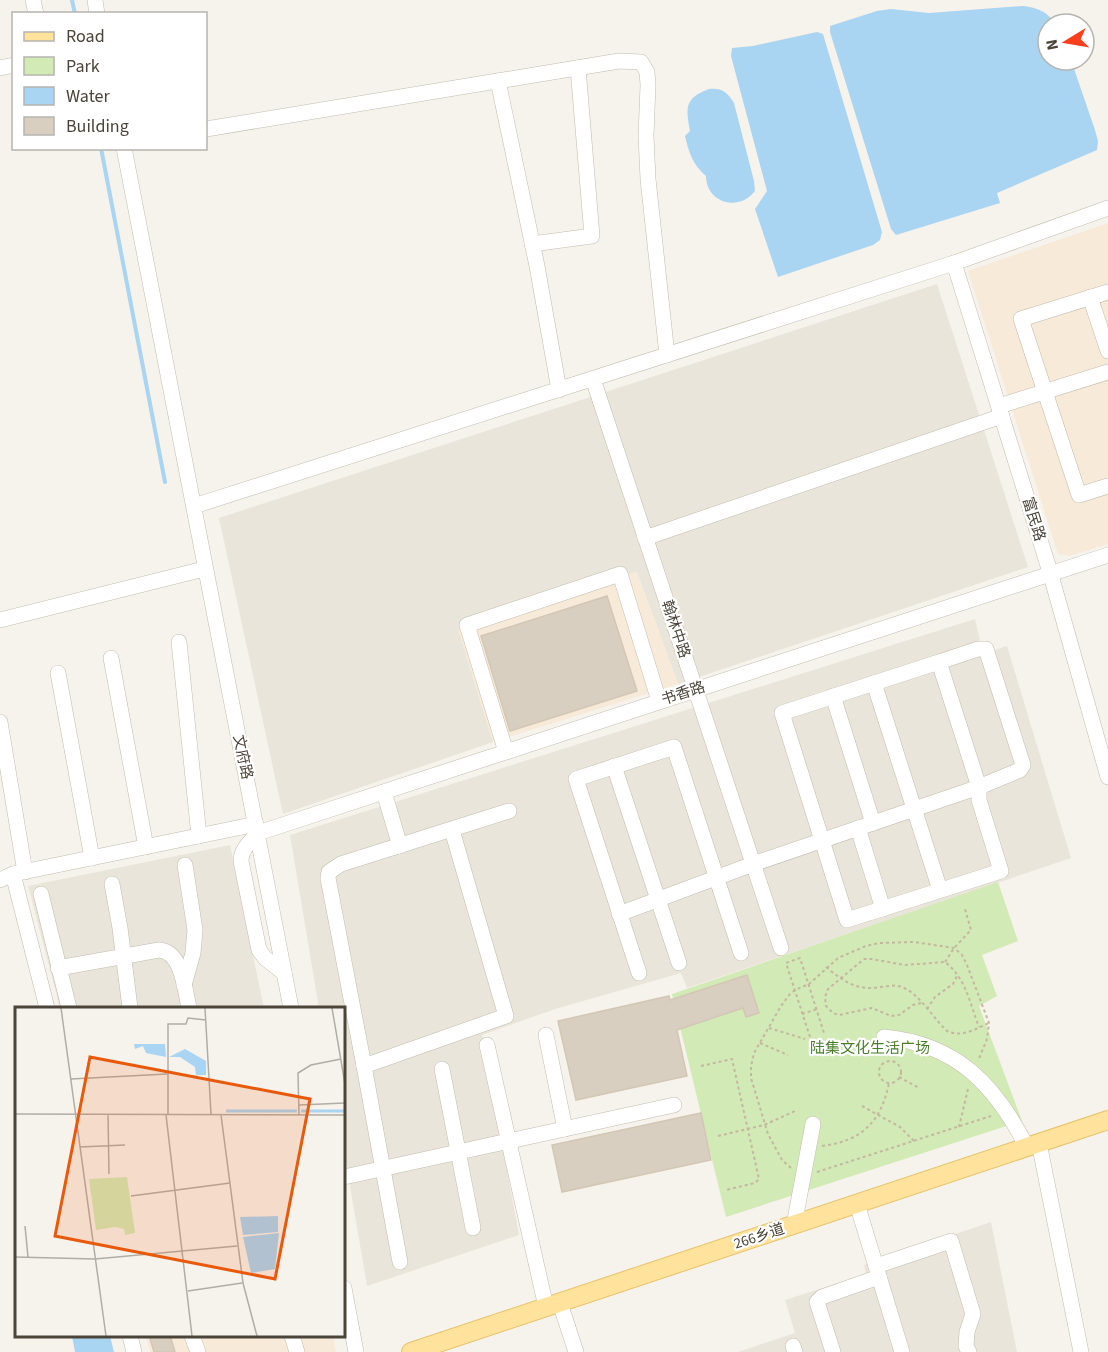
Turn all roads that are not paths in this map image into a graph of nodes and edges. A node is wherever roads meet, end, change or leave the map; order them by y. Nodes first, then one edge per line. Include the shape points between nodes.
1 (578, 68) junction
2 (498, 81) junction
3 (207, 129) edge
4 (124, 150) edge
5 (1108, 208) edge
6 (532, 244) junction
7 (954, 263) junction
8 (1108, 292) edge
9 (1090, 297) junction
10 (1108, 351) edge
11 (667, 355) junction
12 (1108, 372) edge
13 (592, 379) junction
14 (559, 390) junction
15 (1045, 391) junction
16 (1000, 411) junction
17 (1108, 486) edge
18 (194, 506) junction
19 (645, 538) junction
20 (1108, 555) edge
21 (204, 569) junction
22 (1050, 572) junction
23 (0, 620) edge
24 (179, 642) dead end
25 (111, 658) dead end
26 (939, 662) junction
27 (58, 673) dead end
28 (874, 683) junction
29 (696, 689) junction
30 (833, 696) junction
31 (659, 701) junction
32 (0, 722) edge
33 (506, 752) junction
34 (614, 766) junction
35 (1108, 777) edge
36 (979, 787) junction
37 (384, 792) junction
38 (914, 809) junction
39 (509, 811) dead end
40 (866, 826) junction
41 (257, 829) junction
42 (452, 830) junction
43 (199, 836) junction
44 (822, 840) junction
45 (400, 846) junction
46 (146, 847) junction
47 (92, 858) junction
48 (753, 864) junction
49 (185, 865) dead end
50 (13, 875) edge
51 (717, 878) junction
52 (112, 884) dead end
53 (940, 891) junction
54 (41, 894) dead end
55 (658, 900) junction
56 (883, 909) junction
57 (620, 914) junction
58 (781, 948) dead end
59 (741, 953) dead end
60 (123, 956) junction
61 (679, 963) dead end
62 (58, 968) junction
63 (284, 973) junction
64 (639, 973) dead end
65 (184, 986) junction
66 (47, 1007) edge
67 (69, 1007) edge
68 (130, 1007) edge
69 (189, 1007) edge
70 (291, 1007) edge
71 (546, 1035) dead end
72 (884, 1037) dead end
73 (487, 1045) dead end
74 (364, 1066) junction
75 (442, 1069) dead end
76 (674, 1105) dead end
77 (1108, 1121) edge
78 (813, 1124) dead end
79 (565, 1129) junction
80 (508, 1141) junction
81 (1033, 1145) junction
82 (458, 1152) junction
83 (383, 1168) junction
84 (345, 1177) edge
85 (857, 1204) junction
86 (794, 1225) junction
87 (473, 1228) dead end
88 (400, 1262) dead end
89 (877, 1272) junction
90 (345, 1292) edge
91 (553, 1305) junction
92 (130, 1337) edge
93 (193, 1337) edge
94 (293, 1337) edge
95 (134, 1352) edge
96 (198, 1352) edge
97 (297, 1352) edge
98 (356, 1352) edge
99 (411, 1352) edge
100 (576, 1352) edge
101 (833, 1352) edge
102 (902, 1352) edge
103 (969, 1352) edge
104 (1081, 1352) edge

1 - 2 street
1 - 6 street via 592,236
1 - 11 street via 632,60 641,62 647,72 648,179
2 - 3 street
2 - 6 street
4 - 18 street, 文府路
5 - 7 street
6 - 14 street
7 - 11 street
7 - 16 street, 富民路
8 - 9 street
9 - 10 street
9 - 15 street via 1021,319
11 - 13 street
12 - 15 street
13 - 14 street
13 - 19 street, 翰林中路
14 - 18 street
15 - 16 street
15 - 17 street via 1079,495
16 - 19 street
16 - 22 street, 富民路
18 - 21 street, 文府路
19 - 29 street, 翰林中路
20 - 22 street, 书香路
21 - 23 street
21 - 41 street, 文府路
22 - 29 street, 书香路
22 - 35 street, 富民路
24 - 43 street
25 - 46 street
26 - 28 street
26 - 36 street
26 - 36 street via 986,649 993,668 1023,765 1015,773
27 - 47 street
28 - 30 street
28 - 38 street
29 - 31 street, 书香路
29 - 48 street, 翰林中路
30 - 40 street
30 - 44 street via 782,713
31 - 33 street, 书香路
31 - 33 street via 620,574 467,625
32 - 50 street
33 - 37 street, 书香路
34 - 51 street via 674,747
34 - 55 street
34 - 57 street via 576,779
36 - 38 street
36 - 53 street via 978,800 1001,871
37 - 41 street, 书香路
37 - 45 street
38 - 40 street
38 - 53 street
39 - 42 street
40 - 44 street
40 - 56 street
41 - 43 street, 书香路
41 - 63 street, 文府路
41 - 63 street via 241,853 241,861 260,950
42 - 45 street
42 - 74 street via 506,1016
43 - 46 street, 书香路
44 - 48 street
44 - 56 street via 847,920
45 - 74 street via 335,867 328,878
46 - 47 street, 书香路
47 - 50 street, 书香路
48 - 51 street
48 - 58 street, 翰林中路
49 - 65 street via 195,930
50 - 66 street
51 - 55 street
51 - 59 street
52 - 60 street
53 - 56 street
54 - 62 street
55 - 57 street
55 - 61 street
57 - 64 street
60 - 62 street
60 - 65 street via 168,950 174,956
60 - 68 street
62 - 67 street
63 - 70 street, 文府路
65 - 69 street
71 - 79 street
72 - 81 street via 907,1039 957,1060 995,1095
73 - 80 street
74 - 83 street
75 - 82 street
76 - 79 street
77 - 81 main road, 266乡道
78 - 86 street
79 - 80 street
80 - 82 street
80 - 91 street
81 - 85 main road, 266乡道
81 - 104 street
82 - 83 street
82 - 87 street
83 - 84 street
83 - 88 street
85 - 86 main road, 266乡道
85 - 89 street
86 - 91 main road, 266乡道
89 - 101 street via 817,1302
89 - 102 street
89 - 103 street via 951,1241 973,1314 966,1346
90 - 98 street
91 - 99 main road, 266乡道
91 - 100 street
92 - 95 street
93 - 96 street
94 - 97 street

